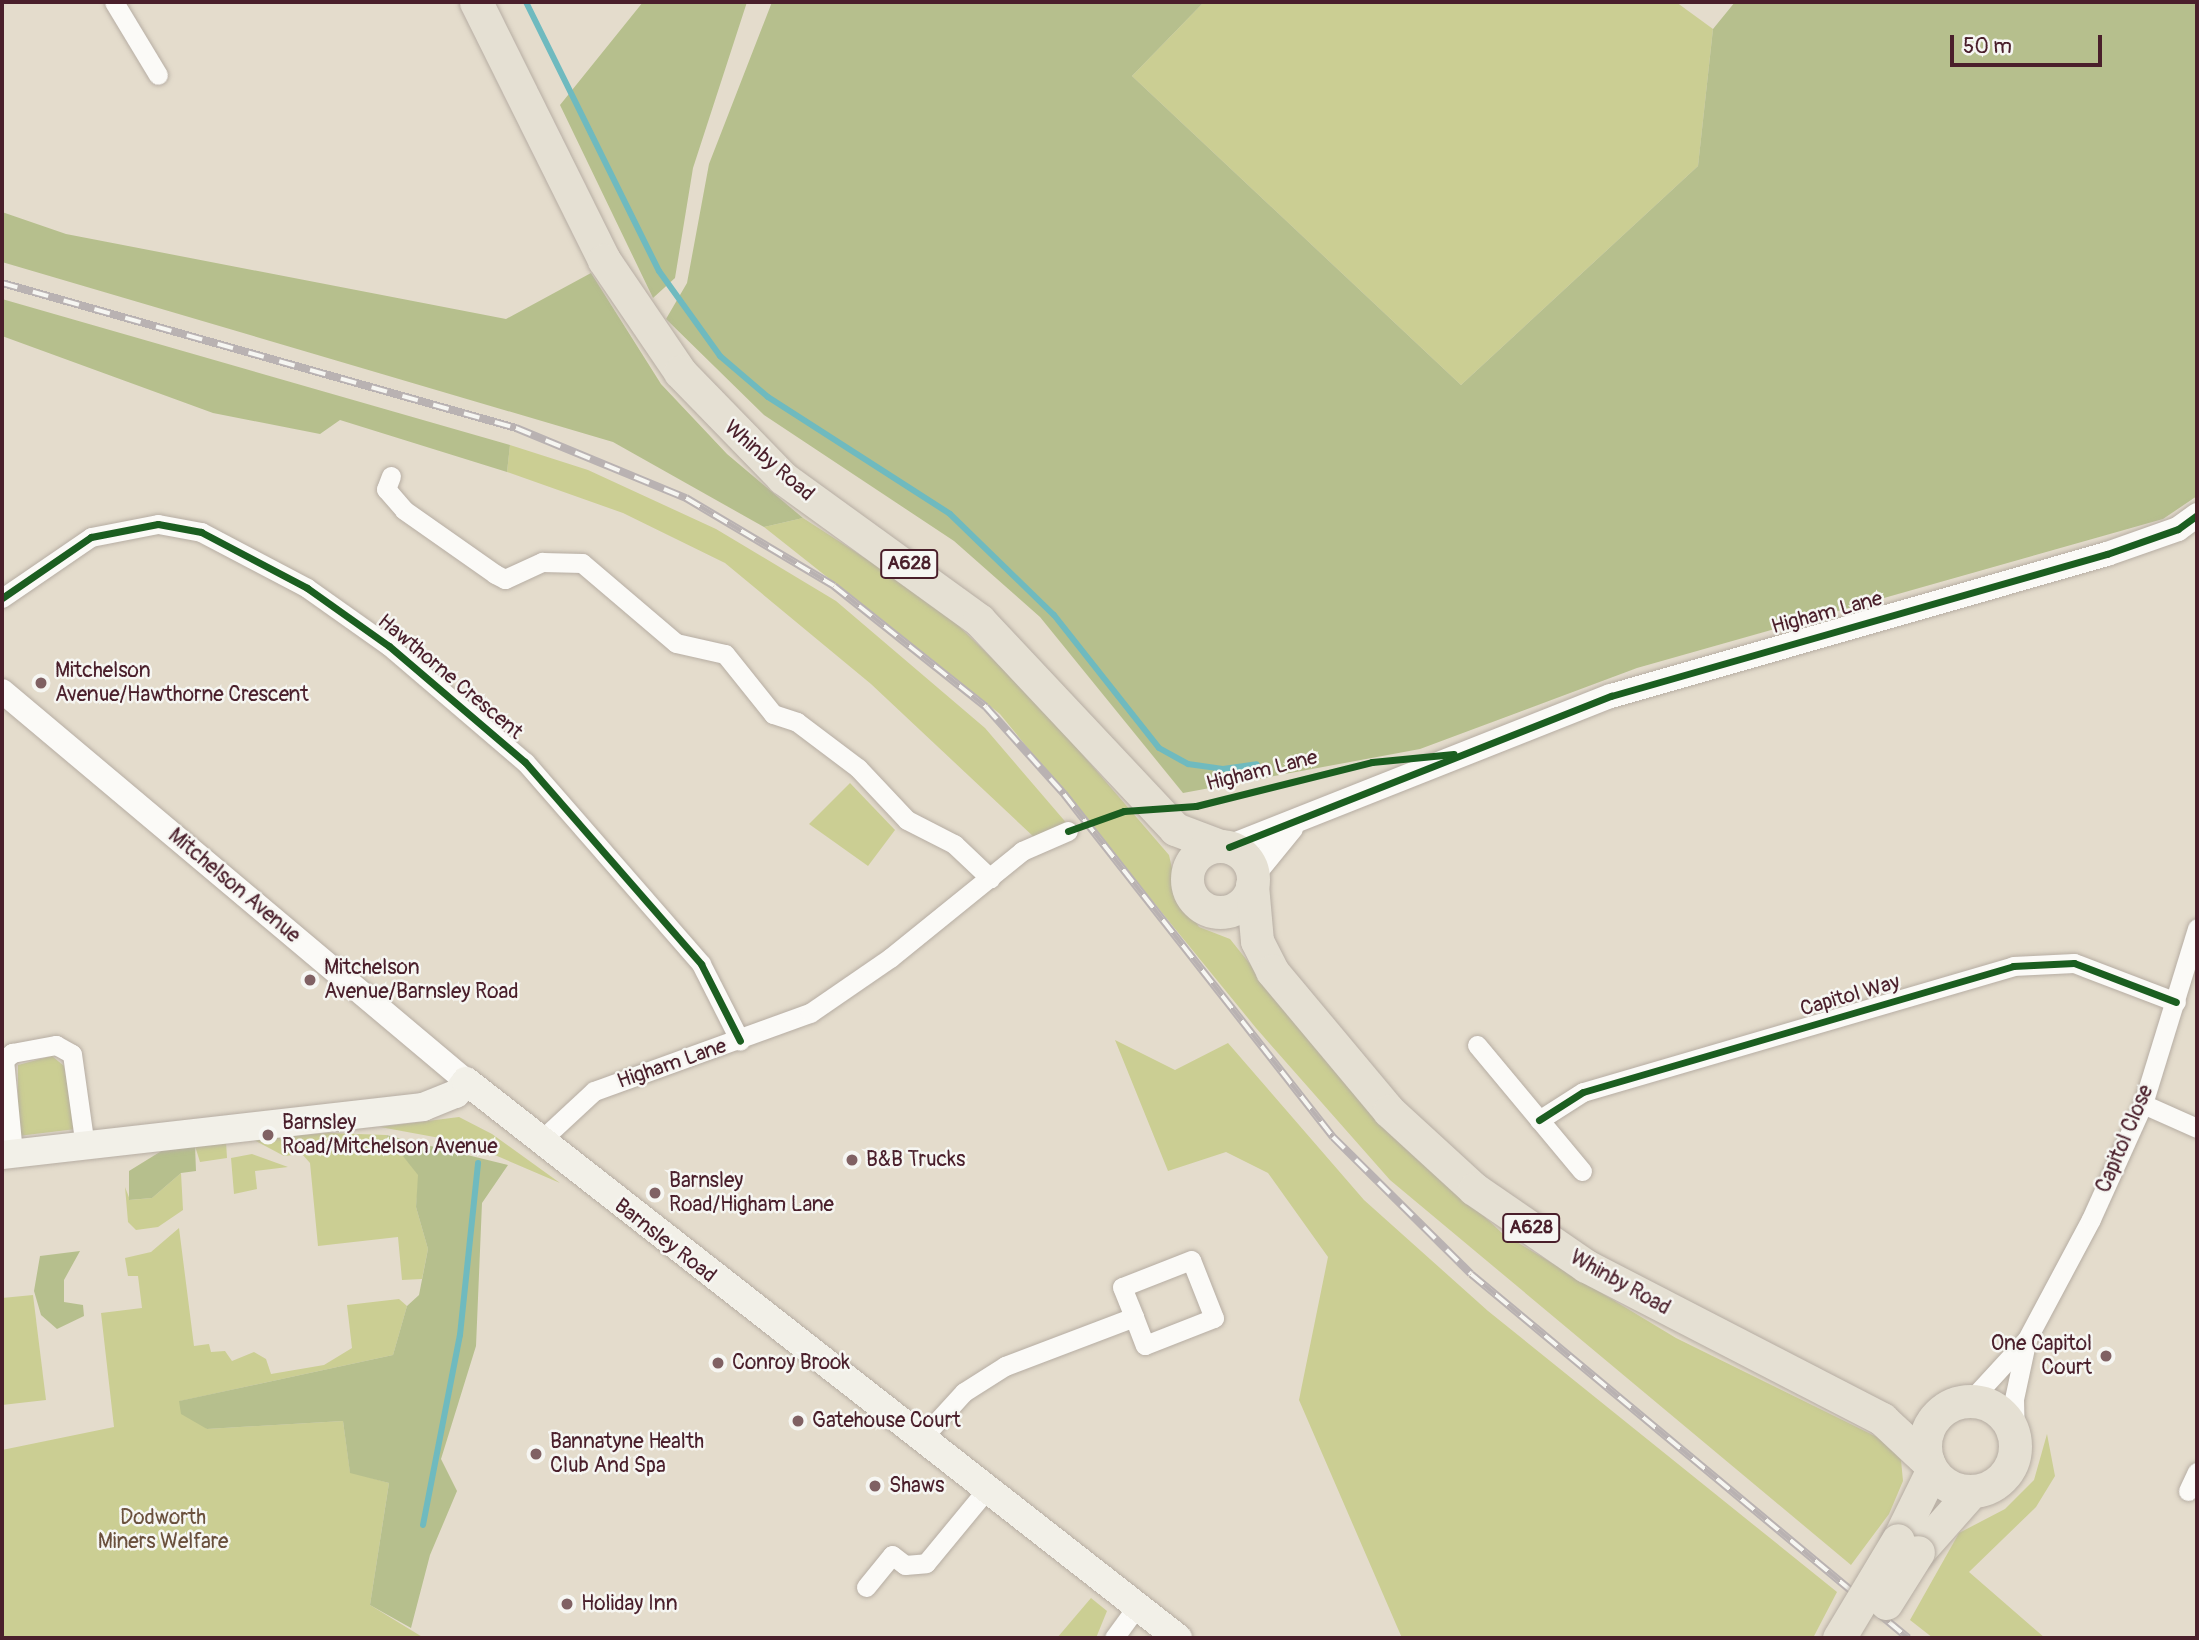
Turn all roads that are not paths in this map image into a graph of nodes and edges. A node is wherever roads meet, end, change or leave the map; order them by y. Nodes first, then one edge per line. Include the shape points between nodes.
1 (114, 2) edge
2 (475, 2) edge
3 (158, 75) dead end
4 (391, 477) dead end
5 (2197, 514) edge
6 (2, 598) edge
7 (2, 691) edge
8 (1291, 828) junction
9 (1175, 829) junction
10 (1068, 831) dead end
11 (1225, 846) junction
12 (990, 878) junction
13 (1252, 880) junction
14 (1187, 885) junction
15 (1212, 911) junction
16 (2197, 928) edge
17 (1257, 941) junction
18 (2176, 1002) junction
19 (740, 1041) junction
20 (1477, 1045) dead end
21 (466, 1081) junction
22 (2143, 1104) junction
23 (1539, 1120) junction
24 (2197, 1128) edge
25 (539, 1142) junction
26 (85, 1146) junction
27 (8, 1154) edge
28 (1581, 1171) dead end
29 (1134, 1317) junction
30 (2027, 1339) junction
31 (1970, 1401) junction
32 (1937, 1415) junction
33 (1882, 1419) junction
34 (922, 1438) junction
35 (2015, 1443) junction
36 (1930, 1466) junction
37 (2197, 1472) edge
38 (987, 1489) junction
39 (1972, 1491) junction
40 (2188, 1491) dead end
41 (1908, 1546) junction
42 (866, 1587) dead end
43 (1138, 1606) junction
44 (1114, 1638) edge
45 (1178, 1638) edge
46 (1839, 1638) edge
47 (1863, 1638) edge

1 - 3 street
2 - 9 highway, Whinby Road / A628 via 604,260 680,372 783,478 979,620
4 - 12 street via 386,489 404,510 505,579 542,562 583,563 676,643 725,654 773,714 827,745 907,820 954,844
5 - 8 street, Higham Lane via 2178,529 2107,554 1611,696
6 - 19 street, Hawthorne Crescent via 91,537 158,524 201,533 307,588 389,646 525,762 701,964
7 - 21 street, Mitchelson Avenue
8 - 11 street, Higham Lane
8 - 13 street, Higham Lane
9 - 11 highway, Whinby Road / A628
9 - 14 highway, Whinby Road / A628
10 - 12 street, Higham Lane via 1022,851
11 - 13 highway, Whinby Road / A628 via 1245,858
11 - 14 highway via 1194,858
12 - 19 street, Higham Lane via 839,996
13 - 15 highway via 1242,903
13 - 17 highway, Whinby Road / A628
14 - 15 highway, Whinby Road / A628 via 1196,901
15 - 17 highway, Whinby Road / A628
16 - 18 street, Capitol Close
17 - 33 highway, Whinby Road / A628 via 1321,1036 1474,1189 1586,1266
18 - 22 street, Capitol Close
18 - 23 street, Capitol Way via 2074,962 2013,966 1583,1092
19 - 25 street, Higham Lane via 594,1091
20 - 23 street
21 - 25 main road, Barnsley Road
21 - 26 main road via 456,1094 424,1107
22 - 24 street
22 - 30 street, Capitol Close
23 - 28 street
25 - 34 main road, Barnsley Road
26 - 27 main road
26 - 27 street via 72,1055 56,1045 12,1053 5,1060
29 - 29 street via 1145,1345 1214,1318 1191,1260 1122,1287
29 - 34 street via 996,1370 964,1392
30 - 31 street, Capitol Close
30 - 35 street, Capitol Close via 2014,1399
31 - 32 highway
31 - 35 highway via 2000,1413
32 - 33 highway
32 - 36 highway via 1925,1440
33 - 36 highway, Whinby Road / A628
34 - 38 main road, Barnsley Road
35 - 39 highway via 2000,1480
36 - 39 highway via 1944,1483
36 - 41 highway
37 - 40 street
38 - 42 street via 926,1563 905,1565 892,1555
38 - 43 main road, Barnsley Road
39 - 41 highway
41 - 46 highway, bridge
41 - 47 highway, bridge
43 - 44 street
43 - 45 main road, Barnsley Road

